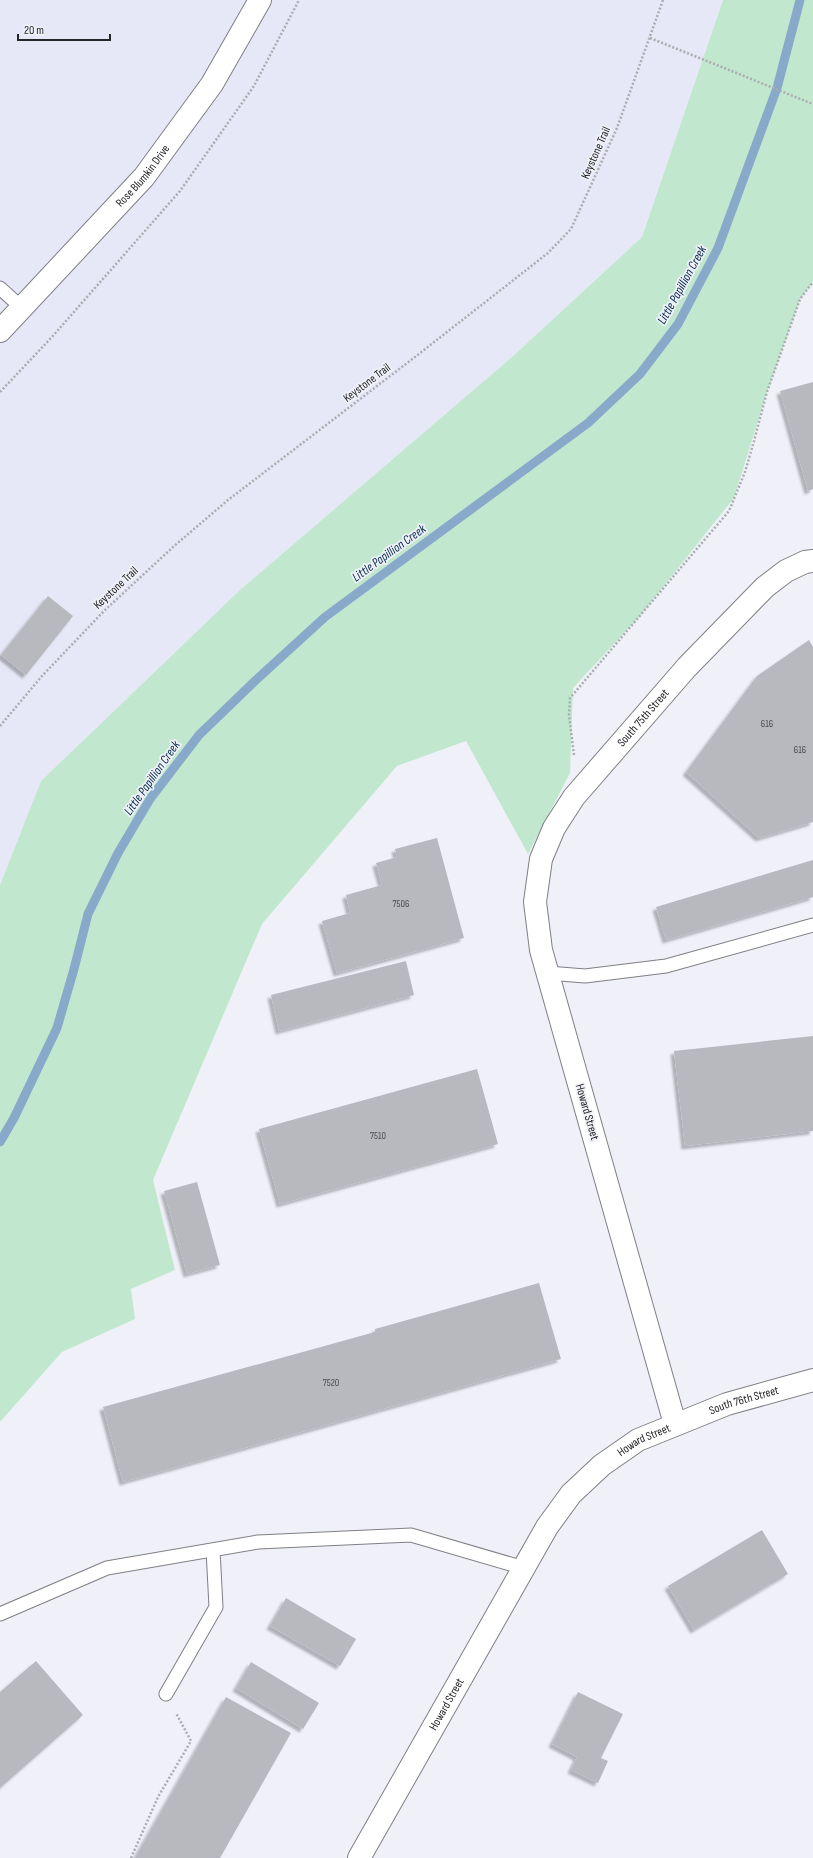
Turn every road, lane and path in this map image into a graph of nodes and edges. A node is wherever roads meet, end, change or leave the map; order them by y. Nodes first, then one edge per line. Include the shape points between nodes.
1 (260, 0) edge
2 (299, 0) edge
3 (663, 0) edge
4 (650, 38) junction
5 (813, 104) edge
6 (813, 282) edge
7 (0, 288) edge
8 (22, 308) junction
9 (0, 332) edge
10 (0, 392) edge
11 (813, 561) edge
12 (0, 726) edge
13 (579, 791) junction
14 (536, 918) joint
15 (813, 925) edge
16 (548, 974) junction
17 (813, 1380) edge
18 (675, 1424) junction
19 (213, 1550) junction
20 (524, 1568) junction
21 (0, 1614) edge
22 (166, 1694) joint
23 (131, 1858) edge
24 (359, 1858) edge

1 - 8 street, Rose Blumkin Drive via 212,84 144,177
2 - 10 path via 254,86 180,191 52,337
3 - 4 path, Keystone Trail
4 - 5 path
4 - 12 path, Keystone Trail via 617,128 571,229 542,258 228,500 173,547 104,611 42,676
6 - 13 path via 800,299 729,511 570,698 569,715
7 - 8 lane
8 - 9 street, Rose Blumkin Drive
11 - 13 street, South 75th Street via 786,571 765,587 687,667
13 - 14 street, South 75th Street via 554,828 541,859
14 - 16 street, Howard Street
15 - 16 lane via 666,966 585,976
16 - 18 street, Howard Street
17 - 18 street, South 76th Street via 728,1404
18 - 20 street, Howard Street via 638,1440 602,1465 571,1494 547,1527
19 - 20 lane via 258,1542 411,1535
19 - 21 lane via 107,1568
19 - 22 lane via 216,1607
20 - 24 street, Howard Street
22 - 23 path via 191,1741 158,1797

